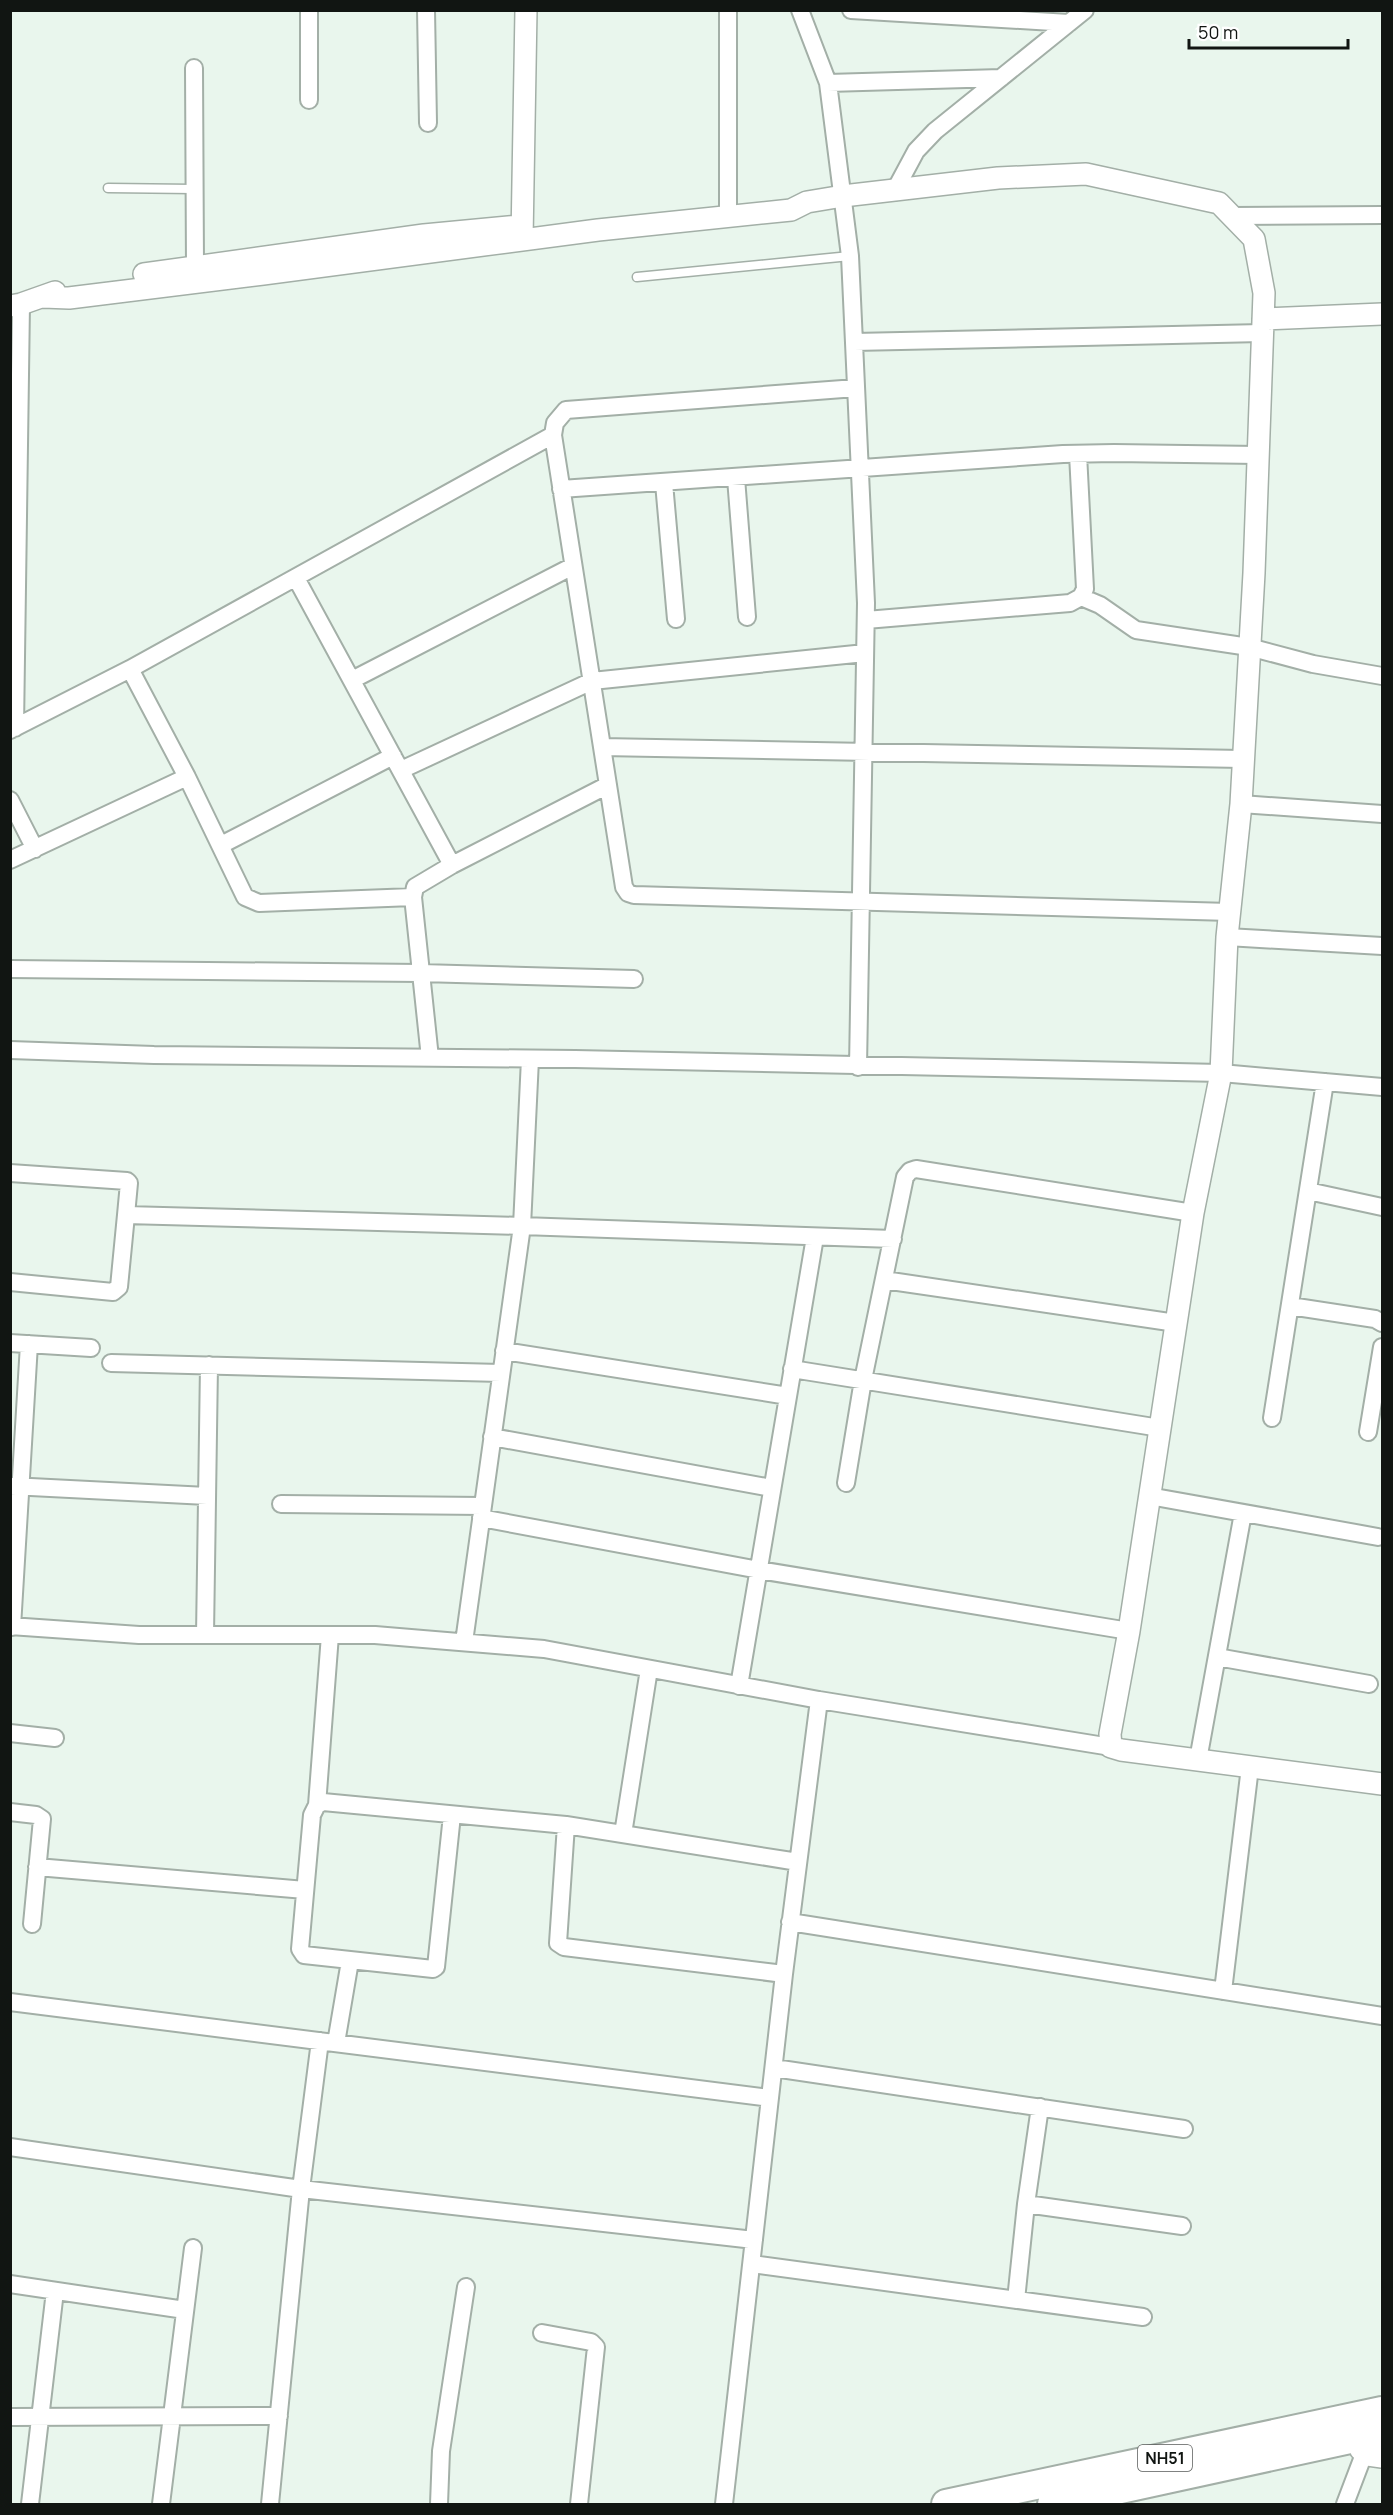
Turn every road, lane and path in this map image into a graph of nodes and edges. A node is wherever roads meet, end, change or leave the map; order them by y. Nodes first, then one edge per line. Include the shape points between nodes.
1 (309, 10) edge
2 (426, 10) edge
3 (526, 10) edge
4 (728, 10) edge
5 (800, 10) edge
6 (851, 10) edge
7 (1085, 10) edge
8 (882, 11) edge
9 (994, 14) edge
10 (1069, 23) junction
11 (194, 68) dead end
12 (1001, 78) junction
13 (828, 83) junction
14 (309, 100) dead end
15 (428, 123) dead end
16 (108, 188) dead end
17 (194, 189) junction
18 (894, 192) junction
19 (843, 196) junction
20 (727, 209) junction
21 (1383, 215) edge
22 (1232, 216) junction
23 (523, 232) junction
24 (850, 256) junction
25 (195, 266) junction
26 (637, 277) dead end
27 (43, 297) junction
28 (16, 305) edge
29 (1383, 314) edge
30 (1262, 326) junction
31 (854, 342) junction
32 (856, 388) junction
33 (553, 435) junction
34 (1077, 454) junction
35 (1258, 455) junction
36 (860, 470) junction
37 (736, 478) junction
38 (664, 483) junction
39 (561, 489) junction
40 (573, 566) junction
41 (297, 578) junction
42 (1081, 597) junction
43 (747, 617) dead end
44 (676, 619) dead end
45 (866, 620) junction
46 (1249, 647) junction
47 (866, 653) junction
48 (130, 669) junction
49 (1383, 676) edge
50 (352, 681) junction
51 (592, 681) junction
52 (13, 729) edge
53 (602, 747) junction
54 (864, 752) junction
55 (1242, 759) junction
56 (397, 763) junction
57 (187, 777) junction
58 (608, 785) junction
59 (10, 800) edge
60 (1241, 804) junction
61 (1383, 814) edge
62 (221, 845) junction
63 (35, 849) junction
64 (10, 860) edge
65 (452, 865) junction
66 (413, 897) junction
67 (861, 902) junction
68 (1230, 912) junction
69 (1227, 937) junction
70 (1383, 946) edge
71 (10, 969) edge
72 (421, 973) junction
73 (634, 979) dead end
74 (10, 1050) edge
75 (430, 1058) junction
76 (530, 1059) junction
77 (858, 1067) junction
78 (1221, 1073) junction
79 (1325, 1082) junction
80 (1383, 1087) edge
81 (10, 1173) edge
82 (1308, 1191) junction
83 (1383, 1207) edge
84 (1193, 1213) junction
85 (126, 1215) junction
86 (522, 1226) junction
87 (815, 1237) junction
88 (893, 1239) junction
89 (884, 1280) junction
90 (10, 1282) edge
91 (1290, 1306) junction
92 (1176, 1323) junction
93 (1383, 1323) edge
94 (10, 1343) edge
95 (29, 1344) junction
96 (1383, 1347) edge
97 (91, 1348) dead end
98 (504, 1351) junction
99 (111, 1364) dead end
100 (209, 1365) junction
101 (792, 1369) junction
102 (501, 1373) junction
103 (863, 1380) junction
104 (788, 1396) junction
105 (1272, 1418) dead end
106 (1160, 1428) junction
107 (1368, 1432) dead end
108 (492, 1437) junction
109 (846, 1483) dead end
110 (16, 1486) edge
111 (772, 1488) junction
112 (207, 1496) junction
113 (1149, 1496) junction
114 (281, 1504) dead end
115 (482, 1512) junction
116 (1243, 1513) junction
117 (1378, 1537) dead end
118 (759, 1569) junction
119 (11, 1627) edge
120 (1129, 1631) junction
121 (205, 1635) junction
122 (330, 1635) junction
123 (464, 1642) junction
124 (1217, 1657) junction
125 (649, 1669) junction
126 (1369, 1684) dead end
127 (739, 1686) junction
128 (819, 1700) junction
129 (10, 1733) edge
130 (55, 1738) dead end
131 (1111, 1746) junction
132 (1198, 1760) junction
133 (1250, 1767) junction
134 (1383, 1784) edge
135 (317, 1805) junction
136 (10, 1812) edge
137 (452, 1815) junction
138 (566, 1826) junction
139 (622, 1834) junction
140 (798, 1862) junction
141 (37, 1867) junction
142 (305, 1890) junction
143 (790, 1922) junction
144 (32, 1924) dead end
145 (350, 1961) junction
146 (784, 1974) junction
147 (1223, 1991) junction
148 (10, 2002) edge
149 (1383, 2016) edge
150 (328, 2042) junction
151 (774, 2068) junction
152 (770, 2098) junction
153 (1041, 2107) junction
154 (1185, 2129) dead end
155 (10, 2147) edge
156 (301, 2189) junction
157 (1026, 2204) junction
158 (1182, 2226) dead end
159 (754, 2240) junction
160 (193, 2248) dead end
161 (752, 2264) junction
162 (10, 2284) edge
163 (466, 2288) dead end
164 (55, 2291) junction
165 (1016, 2300) junction
166 (185, 2310) junction
167 (1143, 2318) dead end
168 (542, 2333) dead end
169 (1383, 2411) edge
170 (10, 2416) edge
171 (39, 2416) junction
172 (172, 2416) junction
173 (279, 2416) junction
174 (1373, 2445) edge
175 (30, 2505) edge
176 (161, 2505) edge
177 (270, 2505) edge
178 (439, 2505) edge
179 (579, 2505) edge
180 (724, 2505) edge
181 (946, 2505) edge
182 (1052, 2505) edge
183 (1345, 2505) edge

1 - 14 street
2 - 15 street
3 - 23 street
4 - 20 street
5 - 13 street
6 - 8 street
7 - 10 street
8 - 9 street
9 - 10 street
10 - 12 street
11 - 17 street
12 - 13 street
12 - 18 street via 916,151
13 - 19 street
16 - 17 lane
17 - 25 street
18 - 19 street
18 - 22 street via 998,178 1086,174 1220,202
19 - 20 street via 807,202 791,210
19 - 24 street
20 - 23 street
21 - 22 street
22 - 30 street via 1254,239 1264,293
23 - 25 street via 424,235
23 - 27 street via 263,274 69,298
24 - 26 lane
24 - 31 street
25 - 27 street via 80,283
27 - 28 street
28 - 52 street
29 - 30 street
30 - 31 street
30 - 35 street
31 - 32 street
32 - 33 street via 566,410 555,423
32 - 36 street
33 - 39 street
33 - 41 street
34 - 35 street
34 - 36 street
34 - 42 street via 1084,589
35 - 46 street
36 - 37 street
36 - 45 street
37 - 38 street
37 - 43 street
38 - 39 street
38 - 44 street
39 - 40 street
40 - 50 street
40 - 51 street
41 - 48 street
41 - 50 street
42 - 45 street via 1070,603
42 - 46 street via 1136,630
45 - 47 street
46 - 49 street via 1313,664
46 - 55 street
47 - 51 street
47 - 54 street
48 - 52 street
48 - 57 street
50 - 56 street
51 - 53 street
51 - 56 street
53 - 54 street
53 - 58 street
54 - 55 street
54 - 67 street
55 - 60 street
56 - 62 street
56 - 65 street
57 - 62 street
57 - 63 street
58 - 65 street
58 - 67 street via 624,888 628,893
59 - 63 street
60 - 61 street
60 - 68 street
62 - 66 street via 245,897 259,903
63 - 64 street
65 - 66 street via 416,887
66 - 72 street
67 - 68 street
67 - 77 street
68 - 69 street
69 - 70 street
69 - 78 street
71 - 72 street
72 - 73 street
72 - 75 street
74 - 75 street
75 - 76 street
76 - 77 street
76 - 86 street
77 - 78 street
78 - 79 street
78 - 84 street
79 - 80 street
79 - 82 street
81 - 85 street via 123,1179 129,1183
82 - 83 street
82 - 91 street
84 - 88 street via 916,1169 905,1177
84 - 92 street
85 - 86 street
85 - 90 street via 119,1287 113,1292
86 - 87 street
86 - 98 street
87 - 88 street
87 - 101 street
88 - 89 street
89 - 92 street
89 - 103 street
91 - 93 street
91 - 105 street
92 - 106 street
94 - 95 street
95 - 97 street
95 - 110 street
96 - 107 street
98 - 102 street
98 - 104 street
99 - 100 street
100 - 102 street
100 - 112 street
101 - 103 street
101 - 104 street
102 - 108 street
103 - 106 street
103 - 109 street
104 - 111 street
106 - 113 street
108 - 111 street
108 - 115 street
110 - 112 street
110 - 119 street
111 - 118 street
112 - 121 street
113 - 116 street
113 - 120 street
114 - 115 street
115 - 118 street
115 - 123 street
116 - 117 street
116 - 124 street
118 - 120 street
118 - 127 street
119 - 121 street
120 - 131 street
121 - 122 street
122 - 123 street
122 - 135 street
123 - 125 street via 544,1649
124 - 126 street
124 - 132 street
125 - 127 street
125 - 139 street
127 - 128 street
128 - 131 street
128 - 140 street
129 - 130 street
131 - 132 street
132 - 133 street
133 - 134 street
133 - 147 street
135 - 137 street via 323,1802
135 - 142 street via 312,1815
136 - 141 street via 42,1818
137 - 138 street
137 - 145 street via 436,1967
138 - 139 street
138 - 146 street via 558,1943 564,1947
139 - 140 street
140 - 143 street
141 - 142 street
141 - 144 street
142 - 145 street via 300,1948 304,1955
143 - 146 street
143 - 147 street
145 - 150 street
146 - 151 street
147 - 149 street
148 - 150 street
150 - 152 street
150 - 156 street
151 - 152 street
151 - 153 street
152 - 159 street
153 - 154 street
153 - 157 street
155 - 156 street
156 - 159 street
156 - 173 street
157 - 158 street
157 - 165 street
159 - 161 street
160 - 166 street
161 - 165 street
161 - 180 street
162 - 164 street
163 - 178 street via 441,2451
164 - 166 street
164 - 171 street
165 - 167 street
166 - 172 street
168 - 179 street via 591,2342 596,2348
169 - 181 highway, NH51
170 - 171 street
171 - 172 street
171 - 175 street
172 - 173 street
172 - 176 street
173 - 177 street
174 - 182 highway, NH51
174 - 183 street

